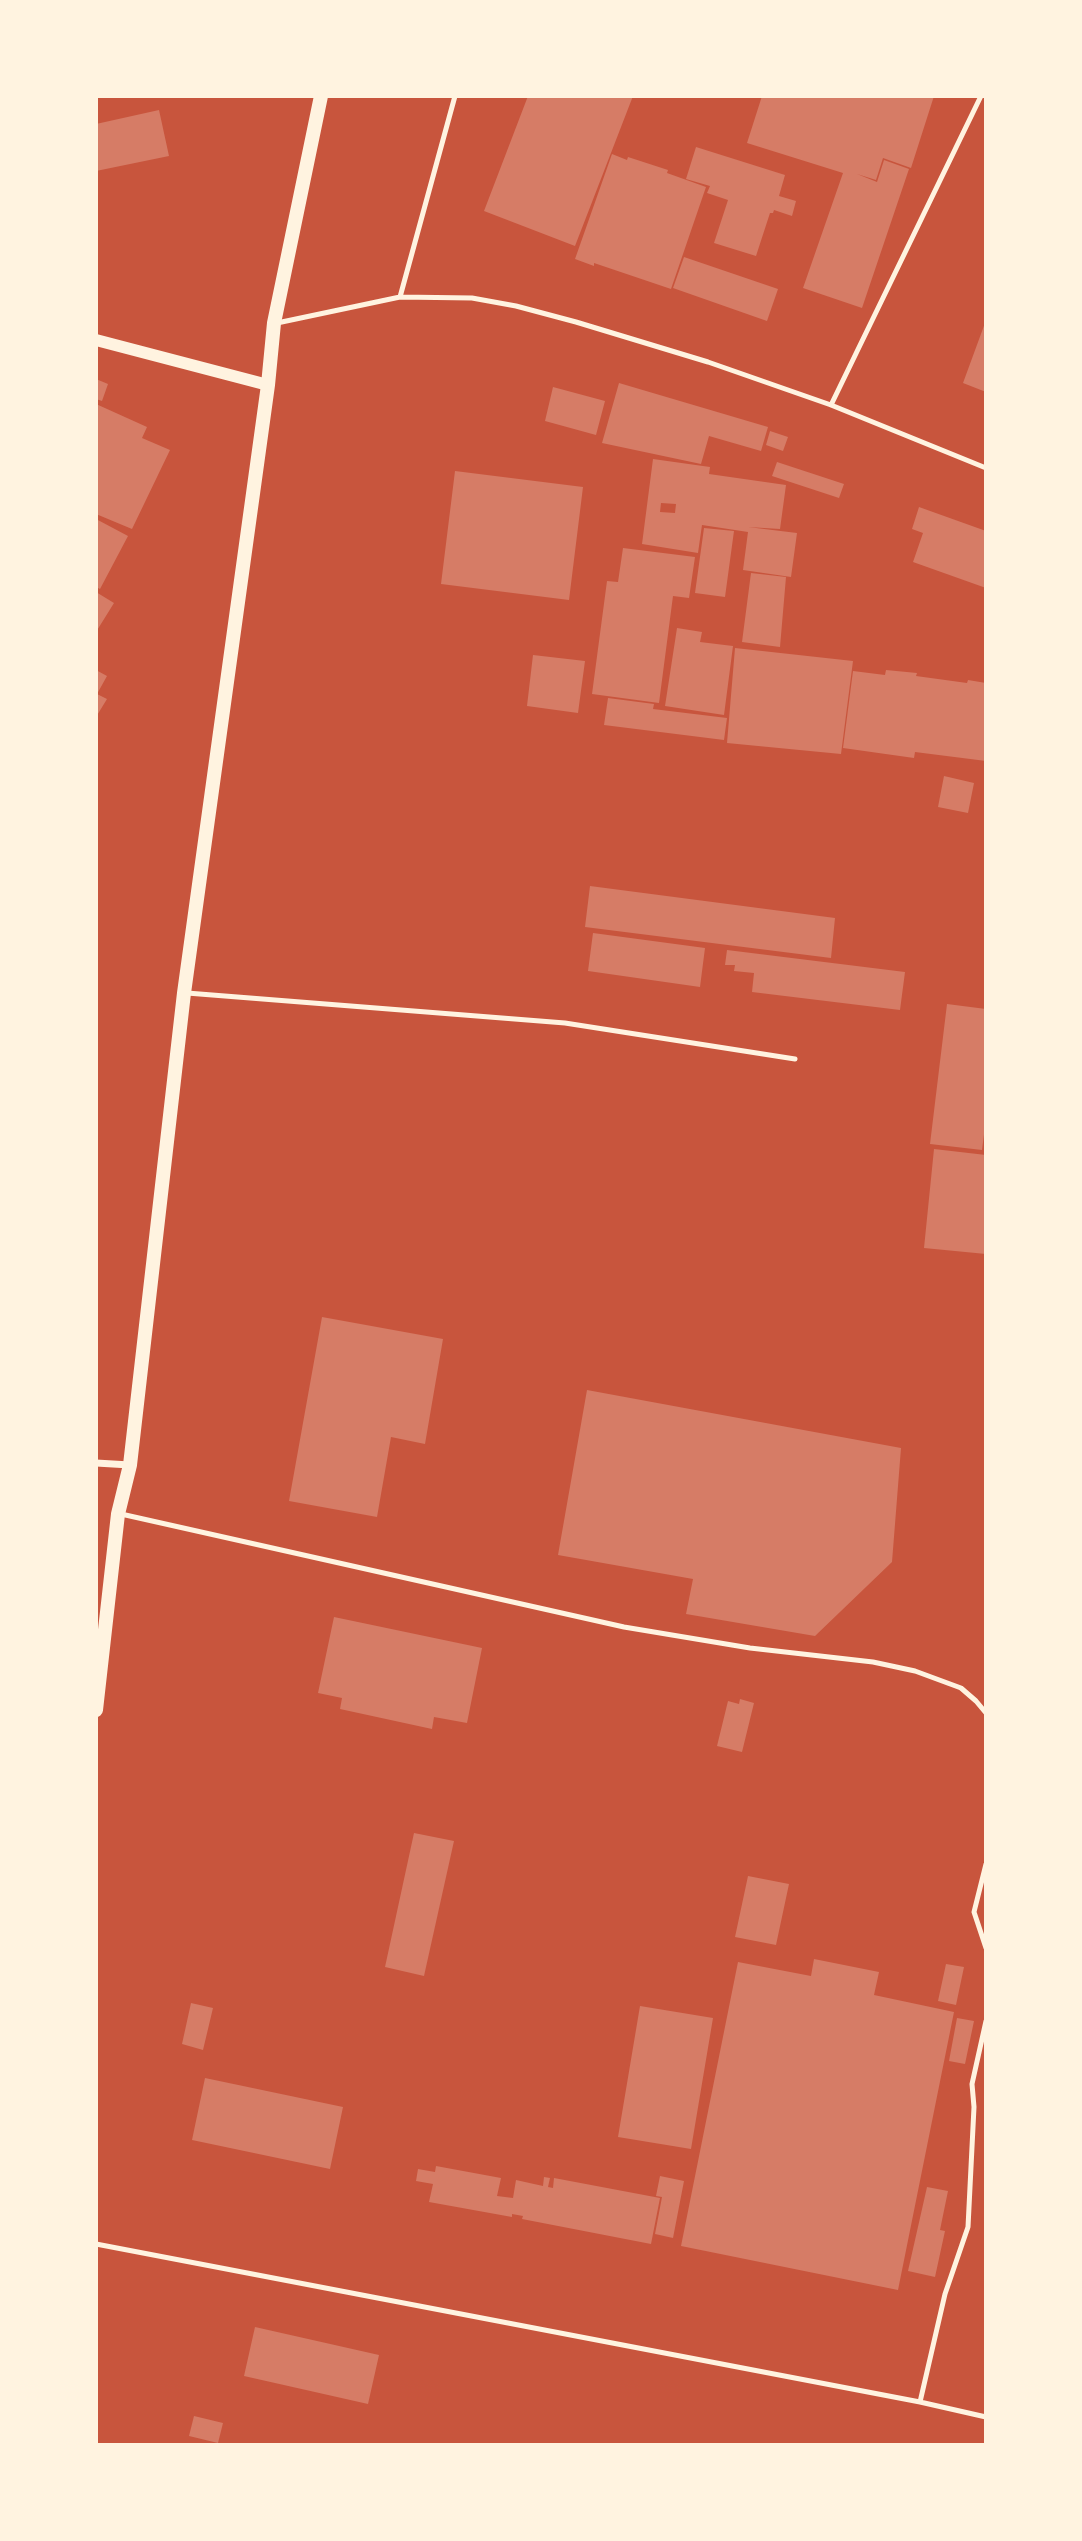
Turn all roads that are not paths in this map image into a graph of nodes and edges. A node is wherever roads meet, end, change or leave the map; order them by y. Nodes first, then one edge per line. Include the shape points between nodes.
1 (321, 96) edge
2 (455, 96) edge
3 (981, 96) edge
4 (400, 297) junction
5 (274, 323) junction
6 (96, 340) edge
7 (268, 385) junction
8 (831, 405) junction
9 (986, 468) edge
10 (184, 993) junction
11 (795, 1059) dead end
12 (96, 1463) edge
13 (130, 1465) junction
14 (118, 1514) junction
15 (96, 1710) edge
16 (986, 1713) edge
17 (986, 1864) edge
18 (986, 1948) edge
19 (986, 2021) edge
20 (96, 2244) edge
21 (920, 2402) junction
22 (986, 2417) edge

1 - 5 main road
2 - 4 lane
3 - 8 lane
4 - 5 lane
4 - 8 lane via 472,298 516,306 708,362
5 - 7 main road
6 - 7 street
7 - 10 main road
8 - 9 lane
10 - 11 lane via 565,1023
10 - 13 main road
12 - 13 street
13 - 14 main road
14 - 15 main road
14 - 16 lane via 624,1627 915,1671 961,1688
17 - 18 lane via 974,1912
19 - 21 lane via 972,2084 968,2227 945,2294
20 - 21 lane
21 - 22 lane

